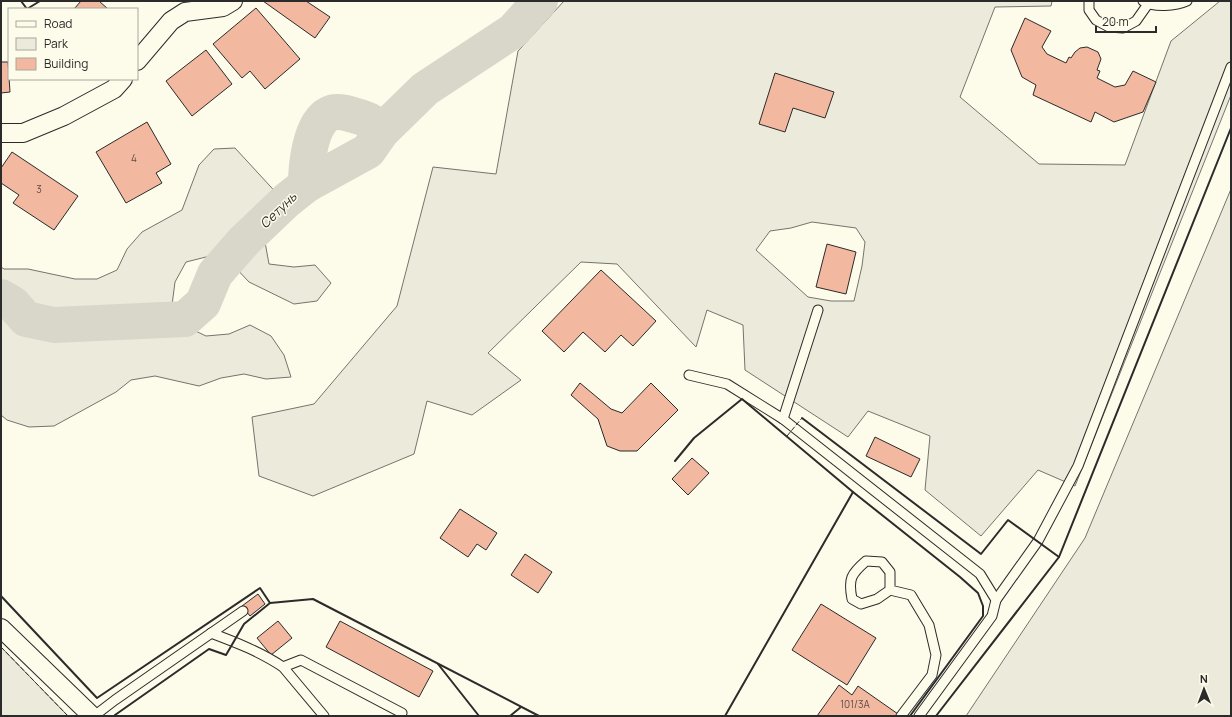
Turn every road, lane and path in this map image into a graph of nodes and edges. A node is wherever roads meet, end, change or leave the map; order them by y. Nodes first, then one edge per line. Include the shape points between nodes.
1 (233, 1) edge
2 (1089, 1) edge
3 (1187, 1) edge
4 (1145, 2) edge
5 (138, 60) edge
6 (1231, 67) edge
7 (122, 80) edge
8 (1, 133) edge
9 (818, 310) dead end
10 (689, 375) dead end
11 (783, 418) junction
12 (890, 590) junction
13 (996, 600) junction
14 (242, 611) dead end
15 (1, 628) edge
16 (211, 633) junction
17 (283, 667) junction
18 (402, 713) dead end
19 (93, 716) edge
20 (324, 716) edge
21 (901, 716) edge
22 (918, 716) edge

1 - 5 street via 223,7 185,12 170,21
2 - 4 lane via 1088,10 1096,20 1109,27 1123,28 1136,21
3 - 4 lane via 1165,5
6 - 13 lane via 1078,466 1038,541
7 - 8 street via 114,89 64,116 23,133
9 - 11 lane
10 - 11 lane via 727,384
11 - 13 lane via 980,574
12 - 12 lane via 877,599 861,604 852,599 850,585 855,570 866,561 882,562 890,572
12 - 21 lane via 911,595 929,625 936,655 932,675
13 - 22 lane via 992,616
14 - 16 lane
15 - 19 street
16 - 17 lane via 233,641
16 - 19 lane
17 - 18 lane via 301,660
17 - 20 lane

